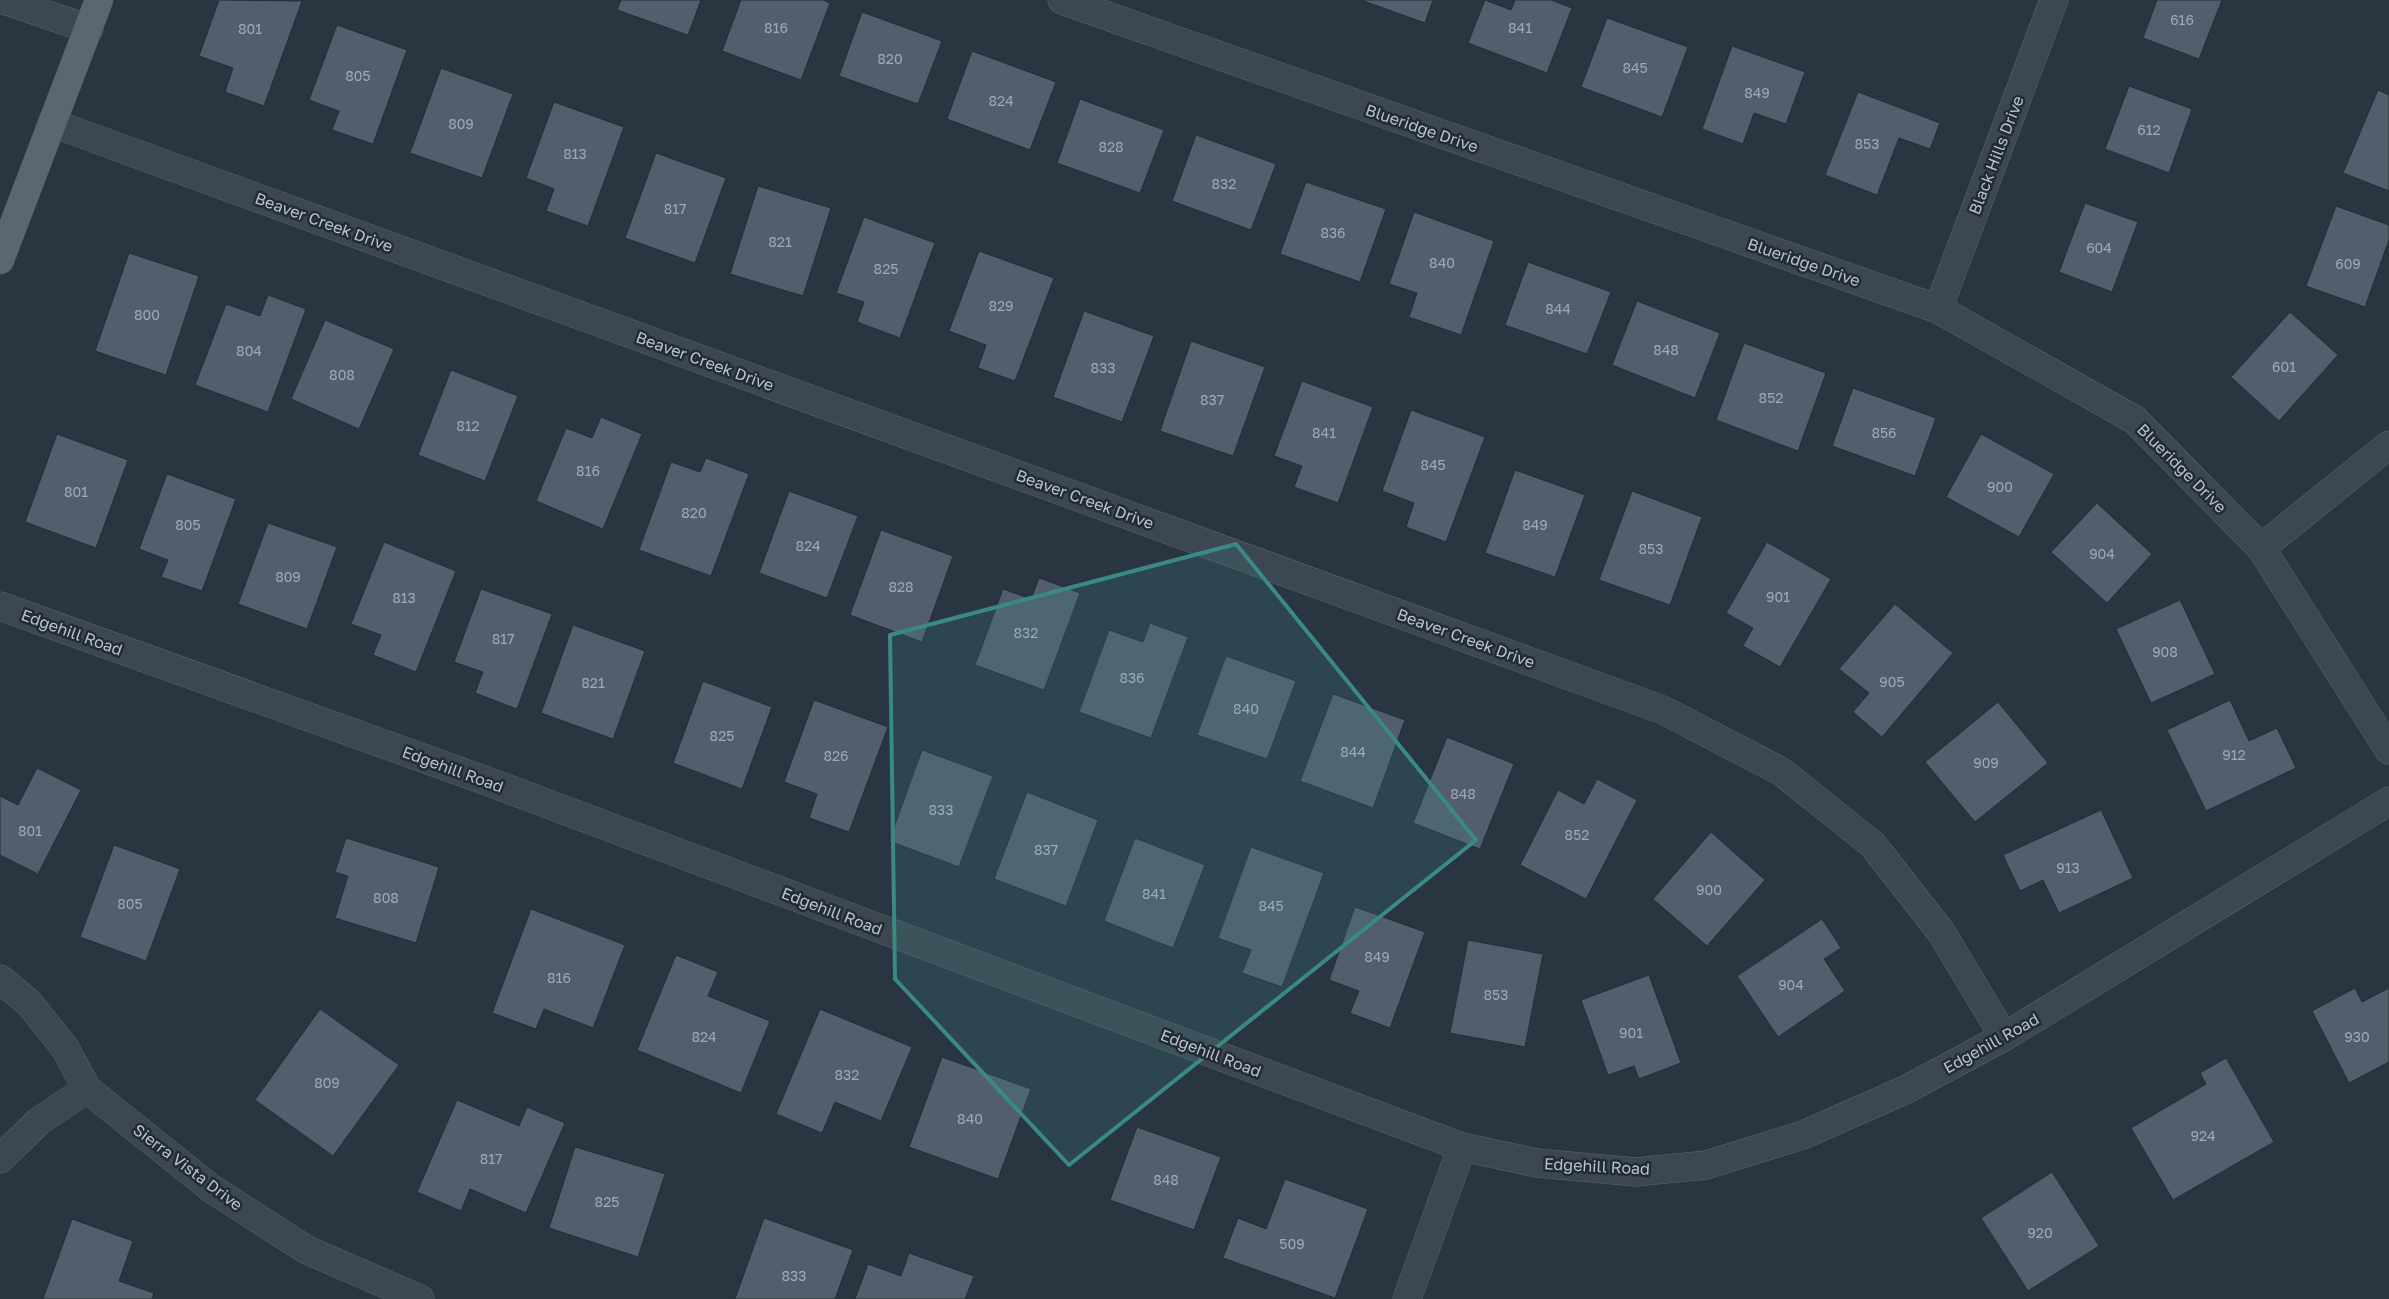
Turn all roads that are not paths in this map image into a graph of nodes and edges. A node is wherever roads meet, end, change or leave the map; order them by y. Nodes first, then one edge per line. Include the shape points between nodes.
1 (4, 0) edge
2 (99, 0) edge
3 (1062, 0) edge
4 (2054, 0) edge
5 (89, 29) junction
6 (52, 123) junction
7 (0, 260) edge
8 (1938, 309) junction
9 (2389, 445) edge
10 (2260, 548) junction
11 (0, 606) edge
12 (2389, 750) edge
13 (2389, 801) edge
14 (0, 979) edge
15 (2004, 1037) junction
16 (86, 1089) junction
17 (1462, 1148) junction
18 (0, 1159) edge
19 (418, 1299) edge
20 (1407, 1299) edge

1 - 5 street
2 - 5 main road
3 - 8 street, Blueridge Drive
4 - 8 street, Black Hills Drive
5 - 6 main road
6 - 7 main road
6 - 15 street, Beaver Creek Drive via 1663,710 1782,772 1873,845 1941,932
8 - 10 street, Blueridge Drive via 2135,420
9 - 10 street
10 - 12 street, Blueridge Drive
11 - 17 street, Edgehill Road via 484,780
13 - 15 street, Edgehill Road
14 - 16 street, Sierra Vista Drive via 29,1003 65,1048
15 - 17 street, Edgehill Road via 1904,1090 1802,1135 1706,1165 1636,1172 1537,1163
16 - 18 street via 39,1121
16 - 19 street, Sierra Vista Drive via 212,1189 307,1250
17 - 20 street

